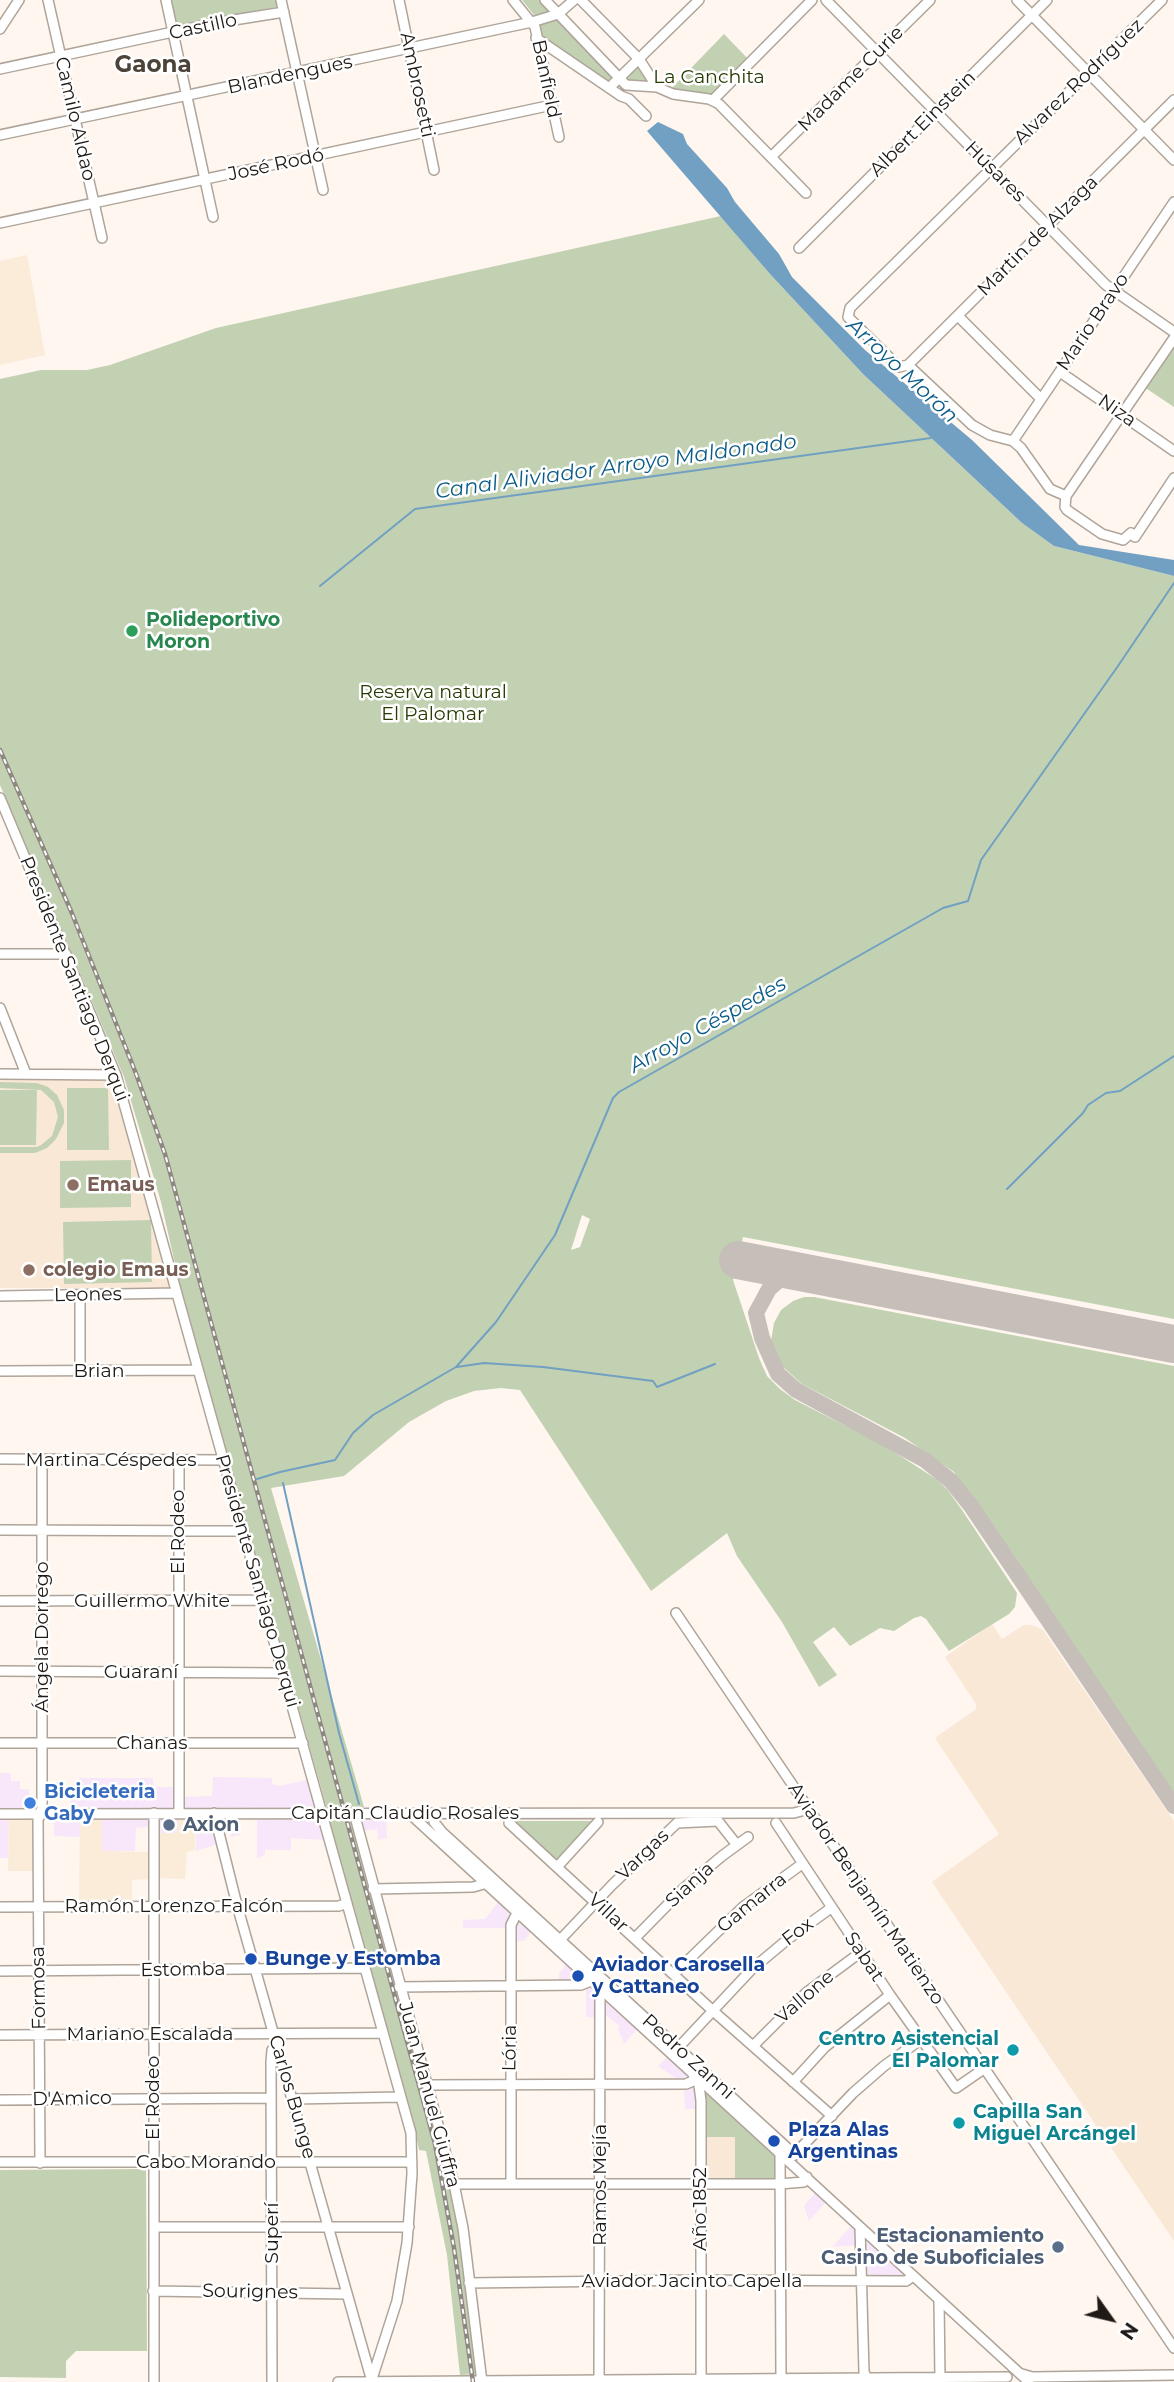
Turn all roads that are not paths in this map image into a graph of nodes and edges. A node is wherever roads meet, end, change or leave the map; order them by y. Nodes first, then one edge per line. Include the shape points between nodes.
1 (19, 0) edge
2 (48, 0) edge
3 (166, 0) edge
4 (281, 0) edge
5 (399, 0) edge
6 (513, 0) edge
7 (545, 0) edge
8 (574, 0) edge
9 (581, 0) edge
10 (699, 0) edge
11 (812, 0) edge
12 (825, 0) edge
13 (930, 0) edge
14 (1017, 0) edge
15 (1047, 0) edge
16 (1162, 0) edge
17 (284, 12) junction
18 (558, 14) junction
19 (1032, 15) junction
20 (532, 22) junction
21 (0, 29) edge
22 (173, 33) junction
23 (536, 38) junction
24 (409, 50) junction
25 (877, 53) junction
26 (61, 57) junction
27 (639, 59) junction
28 (0, 69) edge
29 (1088, 73) junction
30 (297, 74) junction
31 (620, 77) junction
32 (631, 86) junction
33 (657, 87) junction
34 (609, 88) junction
35 (187, 96) junction
36 (629, 99) junction
37 (713, 100) junction
38 (1174, 100) edge
39 (552, 105) junction
40 (935, 111) junction
41 (646, 116) dead end
42 (76, 120) junction
43 (1144, 130) junction
44 (427, 133) junction
45 (0, 135) edge
46 (559, 137) dead end
47 (316, 156) junction
48 (771, 157) junction
49 (1174, 160) edge
50 (991, 168) junction
51 (434, 170) dead end
52 (205, 180) junction
53 (323, 190) dead end
54 (806, 193) dead end
55 (1174, 202) edge
56 (94, 204) junction
57 (213, 217) dead end
58 (0, 223) edge
59 (1047, 225) junction
60 (102, 238) dead end
61 (799, 248) dead end
62 (1114, 291) junction
63 (958, 316) junction
64 (1174, 332) edge
65 (1174, 338) edge
66 (903, 366) junction
67 (1060, 372) junction
68 (1041, 398) junction
69 (1122, 415) junction
70 (1013, 441) junction
71 (1174, 451) edge
72 (1174, 478) edge
73 (1066, 496) junction
74 (1, 803) edge
75 (0, 954) edge
76 (66, 954) junction
77 (0, 1008) edge
78 (0, 1074) edge
79 (26, 1074) junction
80 (116, 1075) junction
81 (177, 1293) junction
82 (80, 1295) junction
83 (0, 1296) edge
84 (80, 1370) junction
85 (198, 1370) junction
86 (0, 1371) edge
87 (0, 1459) edge
88 (43, 1460) junction
89 (179, 1460) junction
90 (223, 1460) junction
91 (0, 1530) edge
92 (42, 1531) junction
93 (178, 1531) junction
94 (244, 1531) junction
95 (262, 1600) junction
96 (0, 1601) edge
97 (43, 1601) junction
98 (178, 1601) junction
99 (676, 1613) dead end
100 (0, 1671) edge
101 (179, 1671) junction
102 (42, 1672) junction
103 (283, 1673) junction
104 (0, 1743) edge
105 (43, 1743) junction
106 (178, 1743) junction
107 (303, 1743) junction
108 (809, 1809) junction
109 (40, 1813) junction
110 (154, 1813) junction
111 (214, 1813) junction
112 (354, 1813) junction
113 (409, 1813) junction
114 (433, 1813) junction
115 (0, 1814) edge
116 (178, 1814) junction
117 (323, 1814) junction
118 (509, 1822) dead end
119 (598, 1822) dead end
120 (776, 1823) dead end
121 (748, 1837) dead end
122 (737, 1845) junction
123 (802, 1864) junction
124 (558, 1866) junction
125 (484, 1884) junction
126 (373, 1889) junction
127 (595, 1901) junction
128 (347, 1903) junction
129 (237, 1905) junction
130 (153, 1906) junction
131 (0, 1907) edge
132 (38, 1907) junction
133 (831, 1908) junction
134 (517, 1913) junction
135 (635, 1938) junction
136 (560, 1940) junction
137 (861, 1952) junction
138 (366, 1968) junction
139 (256, 1969) junction
140 (152, 1970) junction
141 (0, 1971) edge
142 (38, 1971) junction
143 (674, 1974) junction
144 (591, 1981) junction
145 (511, 1986) junction
146 (399, 1987) junction
147 (600, 1988) junction
148 (890, 1995) junction
149 (712, 2010) junction
150 (152, 2032) junction
151 (383, 2033) junction
152 (40, 2034) junction
153 (274, 2034) junction
154 (0, 2035) edge
155 (920, 2040) junction
156 (277, 2045) junction
157 (753, 2046) junction
158 (678, 2048) junction
159 (985, 2068) junction
160 (696, 2076) junction
161 (793, 2082) junction
162 (429, 2085) junction
163 (600, 2085) junction
164 (510, 2086) junction
165 (401, 2097) junction
166 (153, 2098) junction
167 (271, 2098) junction
168 (0, 2099) edge
169 (293, 2099) junction
170 (40, 2100) junction
171 (832, 2116) junction
172 (787, 2156) junction
173 (0, 2162) edge
174 (153, 2162) junction
175 (272, 2162) junction
176 (412, 2162) junction
177 (40, 2163) junction
178 (312, 2163) junction
179 (807, 2177) junction
180 (600, 2183) junction
181 (454, 2184) junction
182 (510, 2184) junction
183 (700, 2184) junction
184 (779, 2184) junction
185 (154, 2227) junction
186 (272, 2227) junction
187 (329, 2227) junction
188 (408, 2227) junction
189 (860, 2227) junction
190 (913, 2276) junction
191 (700, 2280) junction
192 (781, 2280) junction
193 (862, 2281) junction
194 (599, 2282) junction
195 (469, 2283) junction
196 (153, 2291) junction
197 (271, 2291) junction
198 (347, 2294) junction
199 (939, 2301) junction
200 (1174, 2348) edge
201 (1017, 2372) junction
202 (1174, 2375) edge
203 (782, 2379) junction
204 (940, 2379) junction
205 (1005, 2379) edge
206 (863, 2380) edge
207 (371, 2381) edge
208 (447, 2381) edge
209 (482, 2381) edge
210 (701, 2381) edge
211 (154, 2382) edge
212 (272, 2382) edge
213 (338, 2382) edge
214 (599, 2382) edge
215 (1029, 2382) edge

1 - 21 street
2 - 26 street, Camilo Aldao
3 - 22 street
4 - 17 street
5 - 24 street, Ambrosetti
6 - 20 street
7 - 18 street
8 - 18 street, Blandengues
9 - 27 street
10 - 27 street
11 - 37 street
12 - 25 street, Húsares
13 - 25 street, Madame Curie
14 - 19 street
15 - 19 street, Albert Einstein
16 - 29 street, Alvarez Rodríguez
17 - 22 street, Castillo
17 - 30 street
18 - 20 street, Blandengues
18 - 31 street
19 - 29 street
19 - 40 street, Albert Einstein
20 - 23 street, Banfield
20 - 24 street, Blandengues
22 - 26 street, Castillo
22 - 35 street
23 - 34 street
23 - 39 street, Banfield
24 - 30 street, Blandengues
24 - 44 street, Ambrosetti
25 - 40 street, Húsares
25 - 48 street, Madame Curie
26 - 28 street, Castillo
26 - 42 street, Camilo Aldao
27 - 31 street
27 - 33 street
29 - 43 street
29 - 50 street, Alvarez Rodríguez
30 - 35 street, Blandengues
30 - 47 street
31 - 32 street
31 - 34 street
32 - 33 street
32 - 36 street
33 - 37 street
34 - 36 street
35 - 42 street, Blandengues
35 - 52 street
36 - 41 street
37 - 48 street
38 - 43 street, Martin de Alzaga
39 - 44 street, José Rodó
39 - 46 street, Banfield
40 - 50 street, Húsares
40 - 61 street, Albert Einstein
42 - 45 street, Blandengues
42 - 56 street, Camilo Aldao
43 - 49 street
43 - 59 street, Martin de Alzaga
44 - 47 street, José Rodó
44 - 51 street, Ambrosetti
47 - 52 street, José Rodó
47 - 53 street
48 - 54 street
50 - 59 street, Húsares
50 - 66 street, Alvarez Rodríguez via 850,308 850,319
52 - 56 street, José Rodó
52 - 57 street
55 - 62 street, Mario Bravo
56 - 58 street, José Rodó
56 - 60 street, Camilo Aldao
59 - 62 street, Húsares
59 - 63 street, Martin de Alzaga
62 - 64 street, Húsares
62 - 67 street, Mario Bravo
63 - 66 street, Martin de Alzaga
63 - 68 street
65 - 69 street
66 - 70 street via 972,425
67 - 68 street, Mario Bravo
67 - 69 street, Niza
68 - 70 street, Mario Bravo
69 - 71 street, Niza
69 - 73 street
70 - 73 street via 1050,489
72 - 73 street via 1135,537 1131,533 1121,539 1097,531 1067,510
74 - 76 street, Presidente Santiago Derqui
75 - 76 street
76 - 80 street, Presidente Santiago Derqui
77 - 79 street
78 - 79 street
79 - 80 street
80 - 81 street, Presidente Santiago Derqui
81 - 82 street, Leones
81 - 85 street, Presidente Santiago Derqui
82 - 83 street, Leones
82 - 84 street
84 - 85 street, Brian
84 - 86 street, Brian
85 - 90 street, Presidente Santiago Derqui
87 - 88 street, Martina Céspedes
88 - 89 street, Martina Céspedes
88 - 92 street, Ángela Dorrego
89 - 90 street, Martina Céspedes
89 - 93 street, El Rodeo
90 - 94 street, Presidente Santiago Derqui
91 - 92 street
92 - 93 street
92 - 97 street, Ángela Dorrego
93 - 94 street
93 - 98 street, El Rodeo
94 - 95 street, Presidente Santiago Derqui
95 - 98 street, Guillermo White
95 - 103 street, Presidente Santiago Derqui
96 - 97 street, Guillermo White
97 - 98 street, Guillermo White
97 - 102 street, Ángela Dorrego
98 - 101 street, El Rodeo
99 - 108 street, Aviador Benjamín Matienzo
100 - 102 street, Guaraní
101 - 102 street, Guaraní
101 - 103 street, Guaraní
101 - 106 street, El Rodeo
102 - 105 street, Ángela Dorrego
103 - 107 street, Presidente Santiago Derqui
104 - 105 street, Chanas
105 - 106 street, Chanas
105 - 109 street, Ángela Dorrego
106 - 107 street, Chanas
106 - 116 street, El Rodeo
107 - 117 street, Presidente Santiago Derqui
108 - 114 street, Capitán Claudio Rosales via 794,1813
108 - 159 street, Aviador Benjamín Matienzo
109 - 110 street, Capitán Claudio Rosales
109 - 115 street, Capitán Claudio Rosales
109 - 132 street, Formosa
110 - 116 street, Capitán Claudio Rosales
110 - 130 street, El Rodeo
111 - 116 street, Capitán Claudio Rosales
111 - 117 street, Capitán Claudio Rosales
111 - 129 street, Carlos Bunge
112 - 113 street, Capitán Claudio Rosales
112 - 117 street, Capitán Claudio Rosales
112 - 126 street, Juan Manuel Giuffra
113 - 114 street, Capitán Claudio Rosales
113 - 125 street
114 - 136 street, Pedro Zanni via 442,1832
117 - 128 street, Presidente Santiago Derqui
118 - 124 street, Villar
119 - 124 street
120 - 123 street, Sabat
121 - 122 street, Sianja
122 - 127 street, Vargas via 718,1821 677,1823
122 - 135 street, Sianja via 684,1888
123 - 133 street, Sabat
123 - 143 street, Gamarra via 743,1907
124 - 127 street, Villar
125 - 126 street
125 - 134 street
126 - 146 street, Juan Manuel Giuffra
127 - 135 street, Villar
127 - 136 street, Vargas
128 - 129 street, Ramón Lorenzo Falcón
128 - 138 street, Presidente Santiago Derqui
129 - 130 street, Ramón Lorenzo Falcón
129 - 139 street, Carlos Bunge
130 - 132 street, Ramón Lorenzo Falcón
130 - 140 street, El Rodeo
131 - 132 street, Ramón Lorenzo Falcón
132 - 142 street, Formosa
133 - 137 street, Sabat
133 - 149 street, Fox via 769,1955
134 - 144 street
134 - 145 street, Lória via 512,1925
135 - 143 street, Villar
136 - 158 street, Pedro Zanni
137 - 148 street, Sabat
137 - 157 street, Vallone via 807,1992
138 - 139 street, Estomba
138 - 151 street, Presidente Santiago Derqui
139 - 140 street, Estomba
139 - 153 street, Carlos Bunge
140 - 142 street, Estomba
140 - 150 street, El Rodeo
141 - 142 street, Estomba
142 - 152 street, Formosa
143 - 149 street, Villar
144 - 145 street
144 - 147 street
145 - 146 street
145 - 164 street, Lória
146 - 162 street, Juan Manuel Giuffra
147 - 160 street
147 - 163 street, Ramos Mejía
148 - 155 street, Sabat
148 - 161 street via 825,2046
149 - 157 street, Villar
149 - 158 street, Fox
150 - 152 street, Mariano Escalada
150 - 153 street, Mariano Escalada
150 - 166 street, El Rodeo
151 - 153 street, Mariano Escalada
151 - 165 street, Presidente Santiago Derqui
152 - 154 street, Mariano Escalada
152 - 170 street, Formosa
153 - 156 street, Carlos Bunge
155 - 159 street, Sabat via 956,2088
155 - 171 street via 884,2066
156 - 167 street, Superí via 272,2050
156 - 169 street, Carlos Bunge
157 - 161 street, Villar
158 - 172 street, Pedro Zanni
159 - 200 street, Aviador Benjamín Matienzo
160 - 163 street via 686,2084
160 - 172 street
160 - 183 street, Año 1852 via 701,2101
161 - 171 street, Villar
162 - 164 street
162 - 181 street, Juan Manuel Giuffra
163 - 164 street
163 - 180 street, Ramos Mejía
164 - 182 street, Lória
165 - 169 street
165 - 176 street, Presidente Santiago Derqui via 412,2138
166 - 167 street, D'Amico
166 - 170 street, D'Amico
166 - 174 street, El Rodeo
167 - 175 street, Superí
168 - 170 street, D'Amico
169 - 178 street, Carlos Bunge
170 - 177 street, Formosa
171 - 172 street
172 - 179 street
172 - 184 street
173 - 177 street, Cabo Morando
174 - 175 street, Cabo Morando
174 - 177 street, Cabo Morando
174 - 185 street, El Rodeo
175 - 178 street, Cabo Morando
175 - 186 street, Superí
176 - 178 street, Cabo Morando
176 - 188 street, Presidente Santiago Derqui
178 - 187 street, Carlos Bunge
179 - 184 street via 804,2182
179 - 189 street
180 - 182 street
180 - 183 street
180 - 194 street, Ramos Mejía
181 - 182 street
181 - 195 street, Juan Manuel Giuffra
183 - 184 street
183 - 191 street, Año 1852
184 - 192 street
185 - 186 street
185 - 196 street, El Rodeo
186 - 187 street
186 - 197 street, Superí
187 - 188 street
187 - 198 street, Carlos Bunge
188 - 207 street, Presidente Santiago Derqui via 397,2301
189 - 190 street
189 - 193 street
190 - 193 street, Aviador Jacinto Capella via 906,2281
190 - 199 street
191 - 192 street, Aviador Jacinto Capella
191 - 194 street, Aviador Jacinto Capella
191 - 210 street, Año 1852
192 - 193 street, Aviador Jacinto Capella
192 - 203 street
193 - 206 street
194 - 195 street, Aviador Jacinto Capella
194 - 214 street, Ramos Mejía
195 - 209 street, Juan Manuel Giuffra
196 - 197 street, Sourignes
196 - 211 street, El Rodeo
197 - 198 street, Sourignes
197 - 212 street, Superí
198 - 207 street, Carlos Bunge
199 - 201 street
199 - 204 street
201 - 202 street via 1032,2377
201 - 205 street
201 - 215 street
203 - 206 street
203 - 210 street
204 - 205 street
204 - 206 street
207 - 208 street
207 - 213 street
208 - 209 street
209 - 214 street
210 - 214 street

